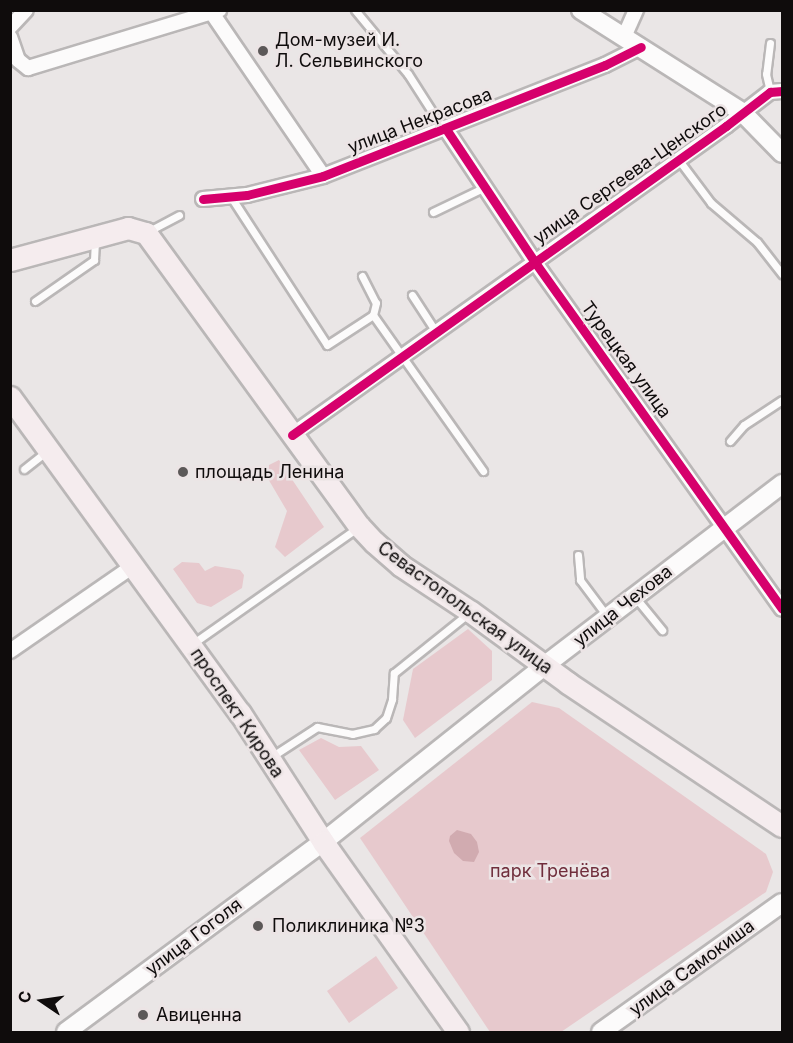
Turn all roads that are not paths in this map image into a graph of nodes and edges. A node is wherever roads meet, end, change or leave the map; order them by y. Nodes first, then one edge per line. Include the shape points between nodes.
1 (26, 10) edge
2 (356, 10) edge
3 (581, 10) edge
4 (636, 10) edge
5 (215, 12) edge
6 (10, 27) edge
7 (10, 37) edge
8 (624, 37) junction
9 (770, 43) dead end
10 (641, 47) junction
11 (16, 69) edge
12 (776, 91) edge
13 (743, 113) junction
14 (446, 129) junction
15 (783, 153) edge
16 (678, 159) junction
17 (323, 176) junction
18 (485, 187) junction
19 (231, 197) junction
20 (203, 199) dead end
21 (433, 212) dead end
22 (179, 215) dead end
23 (146, 233) junction
24 (96, 235) junction
25 (10, 260) edge
26 (534, 261) junction
27 (783, 274) edge
28 (362, 276) dead end
29 (412, 294) dead end
30 (35, 301) dead end
31 (373, 315) junction
32 (436, 332) junction
33 (402, 356) junction
34 (10, 396) edge
35 (783, 400) edge
36 (292, 435) junction
37 (730, 441) dead end
38 (49, 450) junction
39 (24, 469) dead end
40 (483, 471) dead end
41 (783, 484) edge
42 (359, 526) junction
43 (725, 526) junction
44 (578, 555) dead end
45 (133, 566) junction
46 (635, 597) junction
47 (783, 609) edge
48 (471, 612) junction
49 (609, 618) junction
50 (662, 630) dead end
51 (191, 645) junction
52 (10, 651) edge
53 (544, 666) junction
54 (269, 758) junction
55 (783, 826) edge
56 (323, 842) junction
57 (783, 903) edge
58 (66, 1032) edge
59 (459, 1032) edge
60 (602, 1032) edge

1 - 6 street
2 - 14 lane
3 - 8 main road
4 - 8 street
5 - 11 street via 40,66
5 - 17 street
7 - 11 street
8 - 10 main road
9 - 12 lane via 766,74
10 - 13 main road
10 - 14 street, улица Некрасова
12 - 13 street, улица Сергеева-Ценского
13 - 15 main road
13 - 16 street, улица Сергеева-Ценского
14 - 17 street, улица Некрасова
14 - 18 street, Турецкая улица
16 - 26 street, улица Сергеева-Ценского
16 - 27 lane via 711,202 758,242
17 - 19 street, улица Некрасова
18 - 21 lane
18 - 26 street, Турецкая улица
19 - 20 street, улица Некрасова
19 - 31 lane via 327,345
22 - 23 lane
23 - 24 main road via 128,228
23 - 36 main road, Севастопольская улица
24 - 25 main road
24 - 30 lane via 94,260
26 - 32 street, улица Сергеева-Ценского
26 - 43 street, Турецкая улица
28 - 31 lane via 376,303
29 - 32 lane
31 - 33 lane
32 - 33 street, улица Сергеева-Ценского
33 - 36 street, улица Сергеева-Ценского
33 - 40 lane
34 - 38 main road, проспект Кирова
35 - 37 lane via 744,425
36 - 42 main road, Севастопольская улица
38 - 39 lane
38 - 45 main road, проспект Кирова
41 - 43 main road, улица Чехова
42 - 48 main road, Севастопольская улица via 400,565
42 - 51 lane
43 - 46 main road, улица Чехова
43 - 47 street, Турецкая улица
44 - 49 lane via 580,580
45 - 51 main road, проспект Кирова
45 - 52 street
46 - 49 main road, улица Чехова
46 - 50 lane
48 - 53 main road, Севастопольская улица
48 - 54 lane via 394,673 386,718 374,729 352,734 317,727
49 - 53 main road, улица Чехова
51 - 54 main road, проспект Кирова
53 - 55 main road, Севастопольская улица
53 - 56 main road, улица Чехова
54 - 56 main road, проспект Кирова
56 - 58 main road, улица Гоголя
56 - 59 main road, проспект Кирова
57 - 60 main road, улица Самокиша

